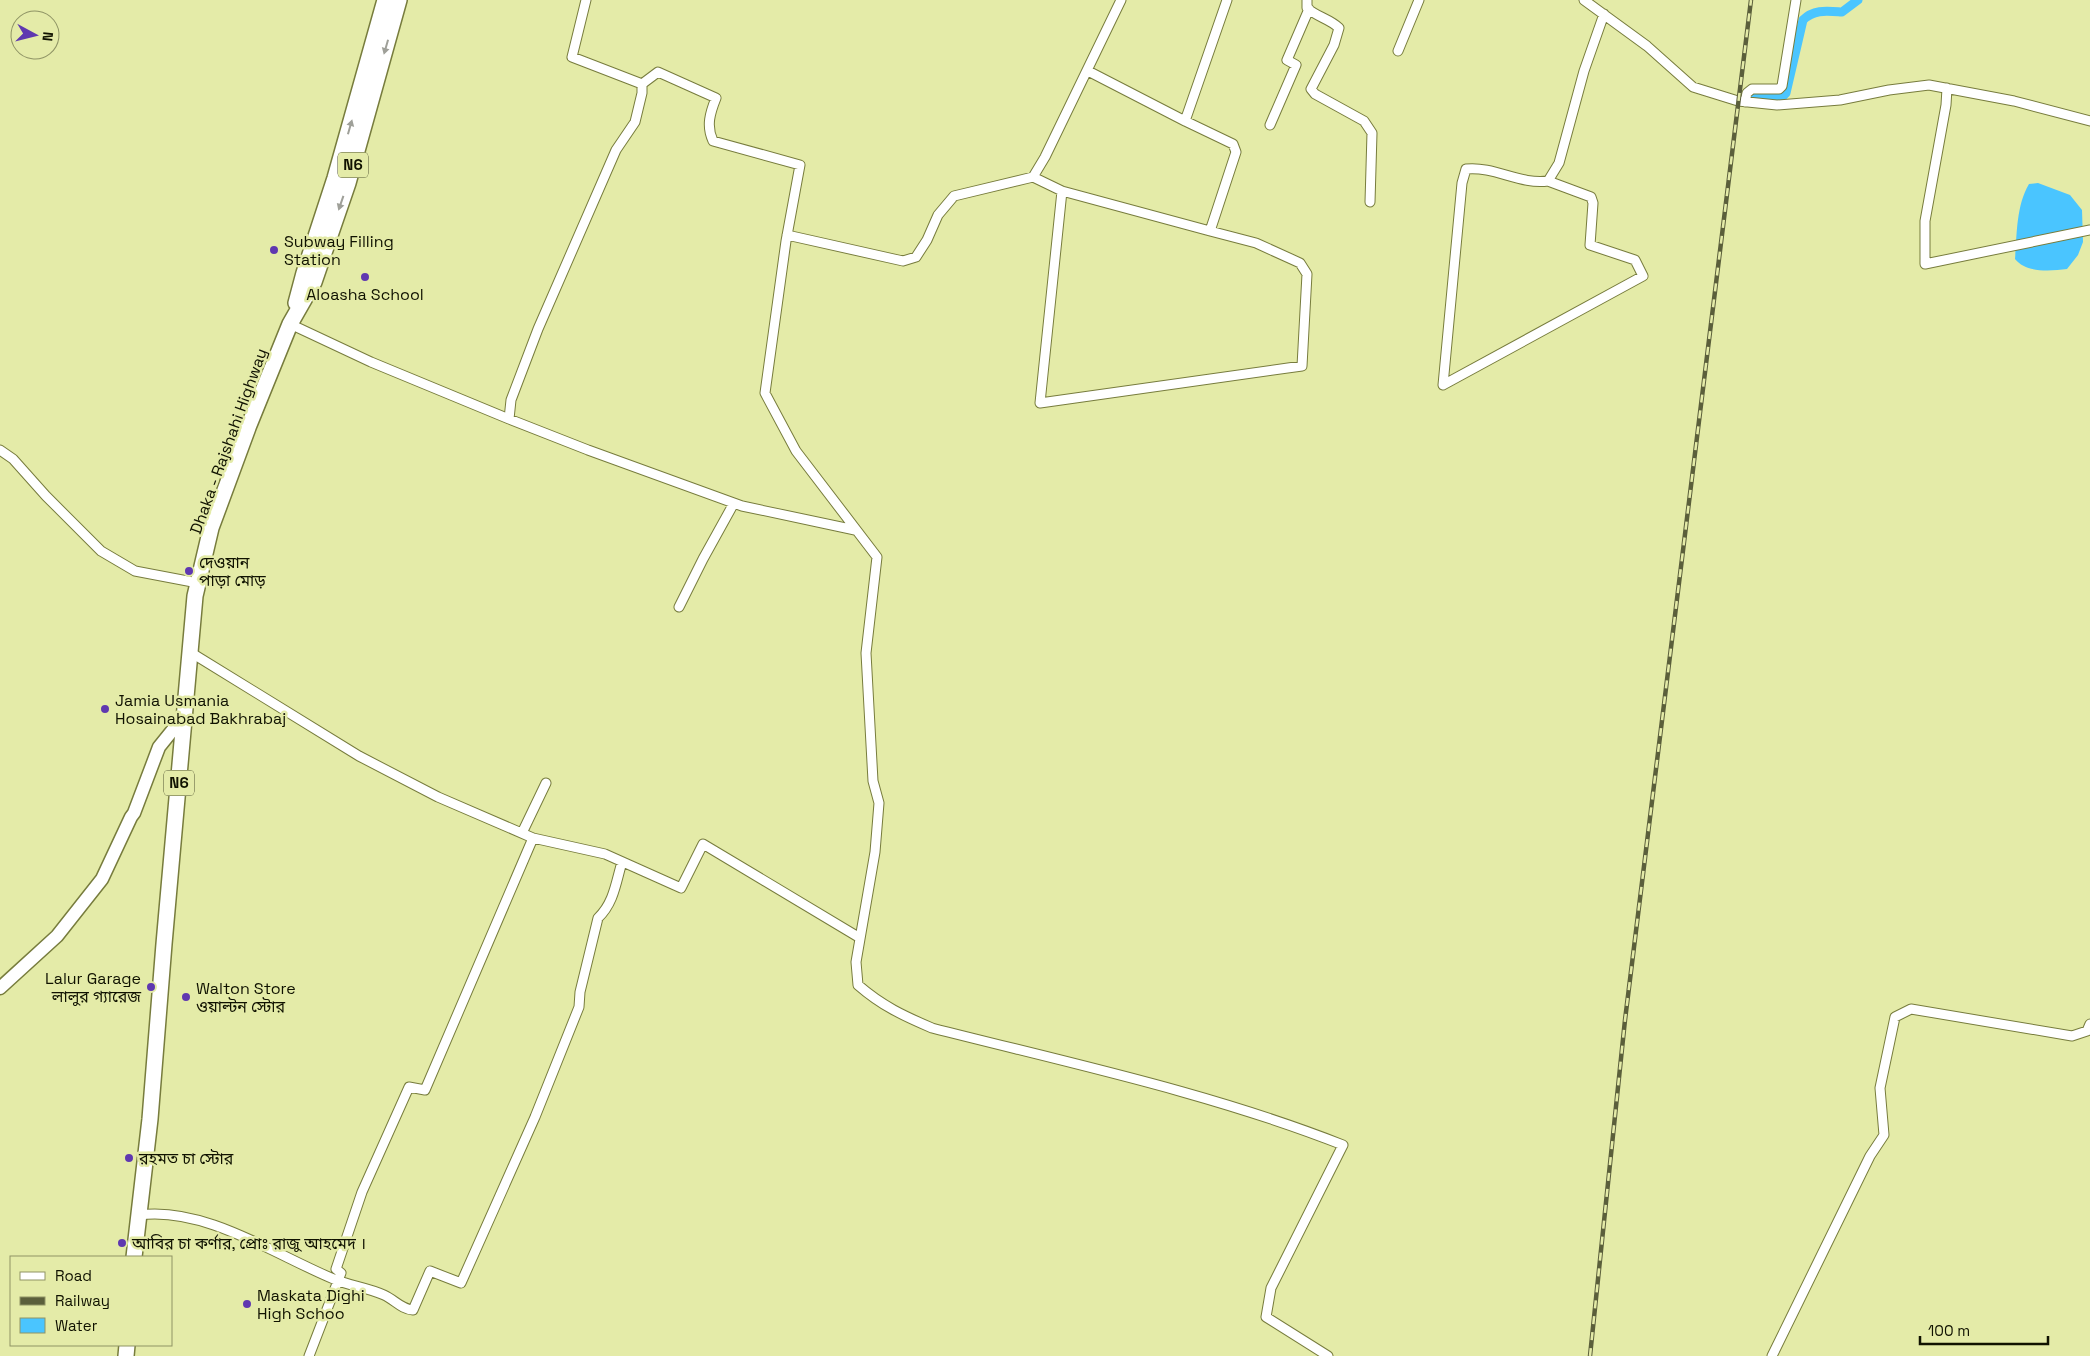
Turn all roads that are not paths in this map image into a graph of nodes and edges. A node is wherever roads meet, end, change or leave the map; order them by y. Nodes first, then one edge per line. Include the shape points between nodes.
1 (385, 0) edge
2 (399, 0) edge
3 (586, 0) edge
4 (1121, 0) edge
5 (1227, 0) edge
6 (1419, 0) edge
7 (1584, 0) edge
8 (1796, 0) edge
9 (1308, 5) edge
10 (1604, 14) junction
11 (1398, 51) dead end
12 (1088, 71) junction
13 (642, 84) junction
14 (1947, 88) junction
15 (1745, 102) junction
16 (1185, 121) junction
17 (2090, 121) edge
18 (1270, 125) dead end
19 (1033, 177) junction
20 (1548, 180) junction
21 (1062, 191) junction
22 (1370, 202) dead end
23 (2090, 230) edge
24 (1210, 231) junction
25 (787, 235) junction
26 (290, 324) junction
27 (509, 419) junction
28 (0, 450) edge
29 (734, 503) junction
30 (856, 530) junction
31 (198, 583) junction
32 (679, 607) dead end
33 (190, 652) junction
34 (184, 716) junction
35 (546, 783) dead end
36 (522, 833) junction
37 (533, 838) junction
38 (622, 862) junction
39 (860, 938) junction
40 (0, 988) edge
41 (2090, 1024) edge
42 (139, 1215) junction
43 (134, 1256) edge
44 (338, 1280) junction
45 (309, 1356) edge
46 (1328, 1356) edge
47 (1772, 1356) edge

26 -> 1 highway, Dhaka - Rajshahi Highway / N6
2 -> 26 highway, Dhaka - Rajshahi Highway / N6 via 348,183 314,282
3 - 13 street via 572,57
4 - 12 street
5 - 16 street
6 - 11 street
7 - 10 street
8 - 15 street via 1782,86 1778,90 1752,89 1747,93
9 - 18 street via 1287,60 1296,65
9 - 22 street via 1339,28 1334,45 1311,89 1364,121 1372,133
10 - 15 street via 1647,46 1692,87
10 - 20 street via 1584,71 1559,163
12 - 16 street
12 - 19 street
13 - 25 street via 658,72 716,98 709,114 709,132 713,141 800,165
13 - 27 street via 635,122 616,150 538,329 511,400
14 - 15 street via 1929,85 1840,100 1777,105
14 - 17 street
14 - 23 street via 1925,221 1925,264
16 - 24 street via 1233,144 1236,152
19 - 21 street
19 - 25 street via 954,196 938,215 916,257 903,261
20 - 20 street via 1590,197 1593,203 1590,245 1635,260 1643,276 1443,385 1466,169 1480,167 1536,183
21 - 24 street
21 - 24 street via 1040,403 1302,366 1307,274 1300,264 1256,243
25 - 30 street via 765,394 796,451
26 - 27 street via 371,362
26 - 31 highway, Dhaka - Rajshahi Highway / N6 via 211,528
27 - 29 street
28 - 31 street via 13,459 100,551 135,571
29 - 30 street
29 - 32 street
30 - 39 street via 878,557 866,653 873,780 879,803 875,852
31 - 33 highway, Dhaka - Rajshahi Highway / N6
33 - 34 highway, Dhaka - Rajshahi Highway / N6
33 - 36 street via 359,756 438,798
34 - 40 street via 159,747 134,813 102,879 57,936
34 - 42 highway, Dhaka - Rajshahi Highway / N6
35 - 36 street
36 - 37 street
37 - 38 street via 604,854
37 - 44 street via 425,1090 409,1087 362,1192 336,1269 341,1272
38 - 39 street via 681,888 703,844
38 - 44 street via 613,897 598,918 578,1007 461,1283 430,1271 413,1310 405,1310 385,1295
39 - 46 street via 856,962 858,985 906,1018 932,1028 1169,1088 1290,1124 1343,1145 1271,1288 1266,1317
41 - 47 street via 2087,1030 2072,1036 1911,1009 1895,1016 1880,1088 1884,1135 1870,1156
42 - 43 highway, Dhaka - Rajshahi Highway / N6
42 - 44 street via 155,1213 222,1228
44 - 45 street

